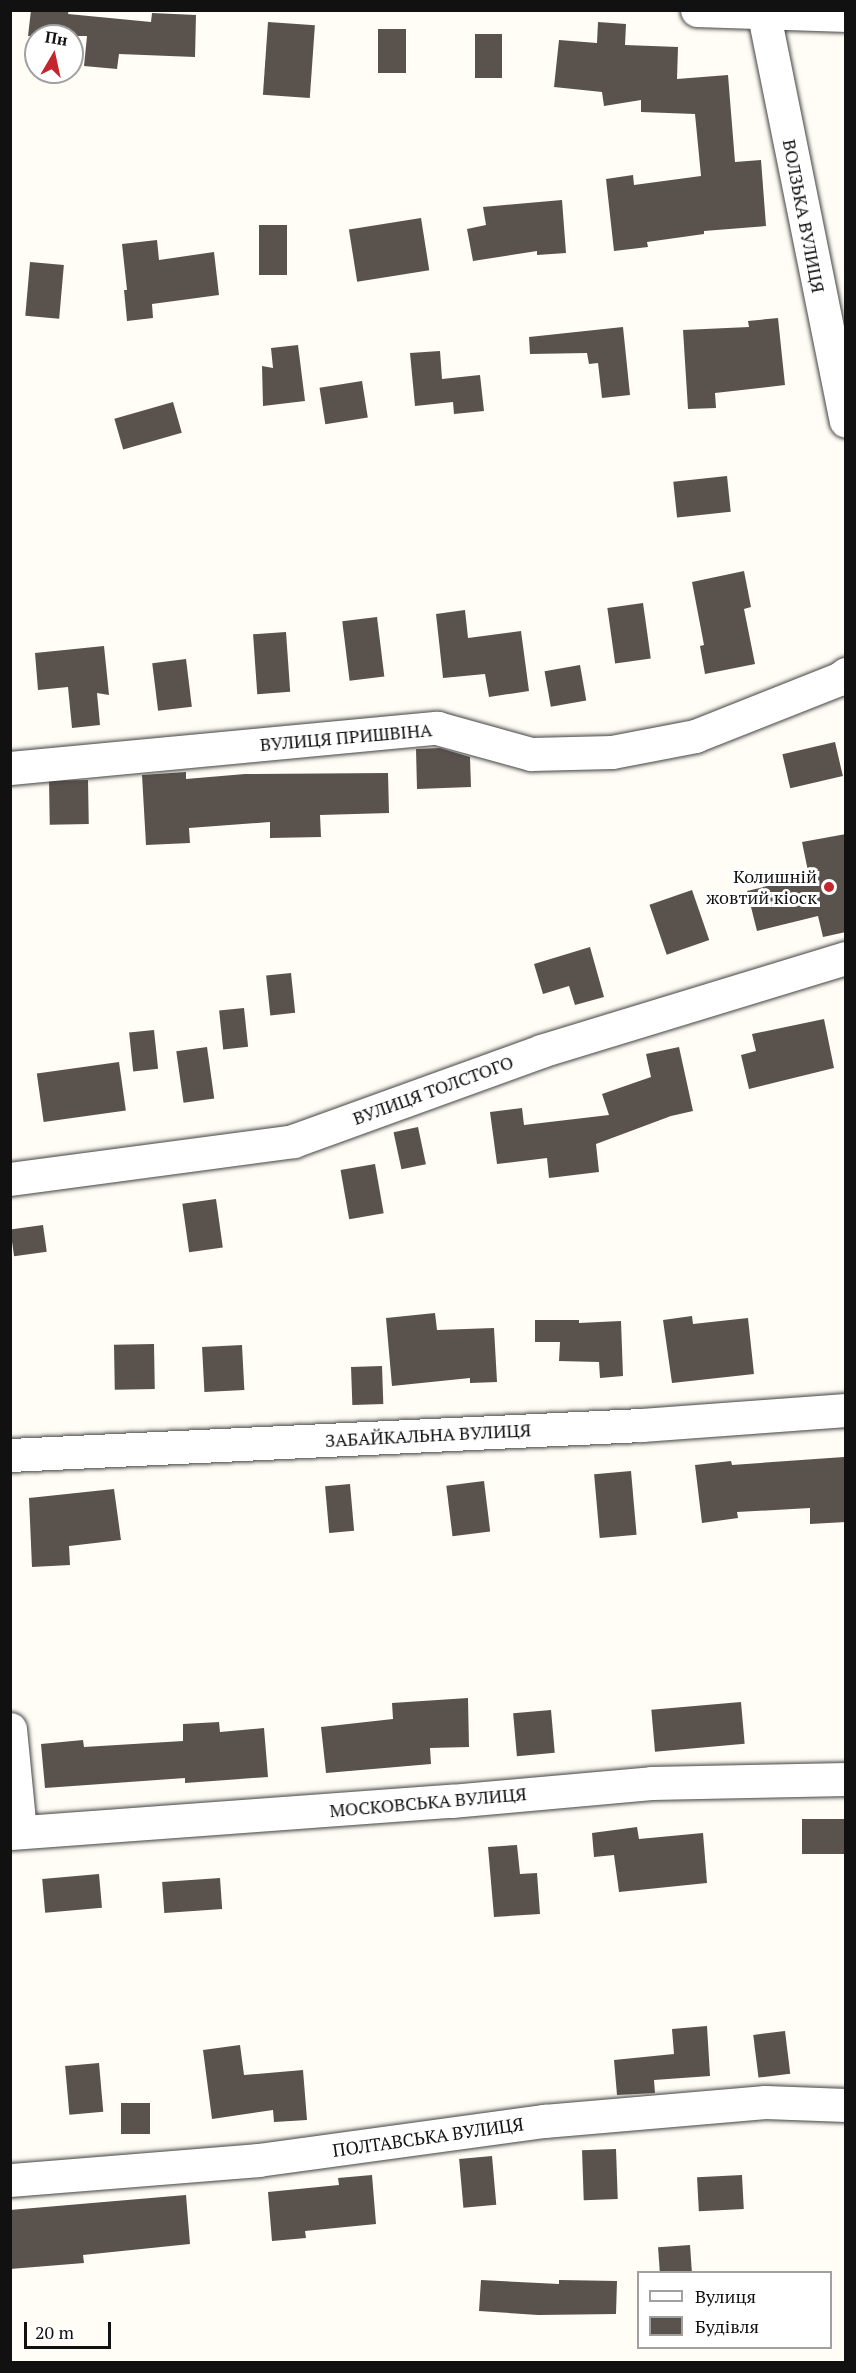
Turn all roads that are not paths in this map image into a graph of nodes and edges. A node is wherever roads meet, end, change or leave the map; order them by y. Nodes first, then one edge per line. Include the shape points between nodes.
1 (697, 10) edge
2 (764, 11) edge
3 (846, 15) edge
4 (846, 422) edge
5 (846, 674) edge
6 (10, 768) edge
7 (846, 958) edge
8 (10, 1179) edge
9 (846, 1410) edge
10 (10, 1455) edge
11 (10, 1729) edge
12 (846, 1779) edge
13 (15, 1832) edge
14 (846, 2105) edge
15 (10, 2180) edge

1 - 2 street
2 - 3 street
2 - 4 street, ВОЛЗЬКА ВУЛИЦЯ
5 - 6 street, ВУЛИЦЯ ПРИШВІНА via 695,736 612,752 531,754 437,728
7 - 8 street, ВУЛИЦЯ ТОЛСТОГО via 541,1051 293,1141
9 - 10 street, ЗАБАЙКАЛЬНА ВУЛИЦЯ via 641,1425
11 - 13 street
12 - 13 street, МОСКОВСЬКА ВУЛИЦЯ via 651,1783 451,1802
14 - 15 street, ПОЛТАВСЬКА ВУЛИЦЯ via 765,2102 556,2120 258,2160

